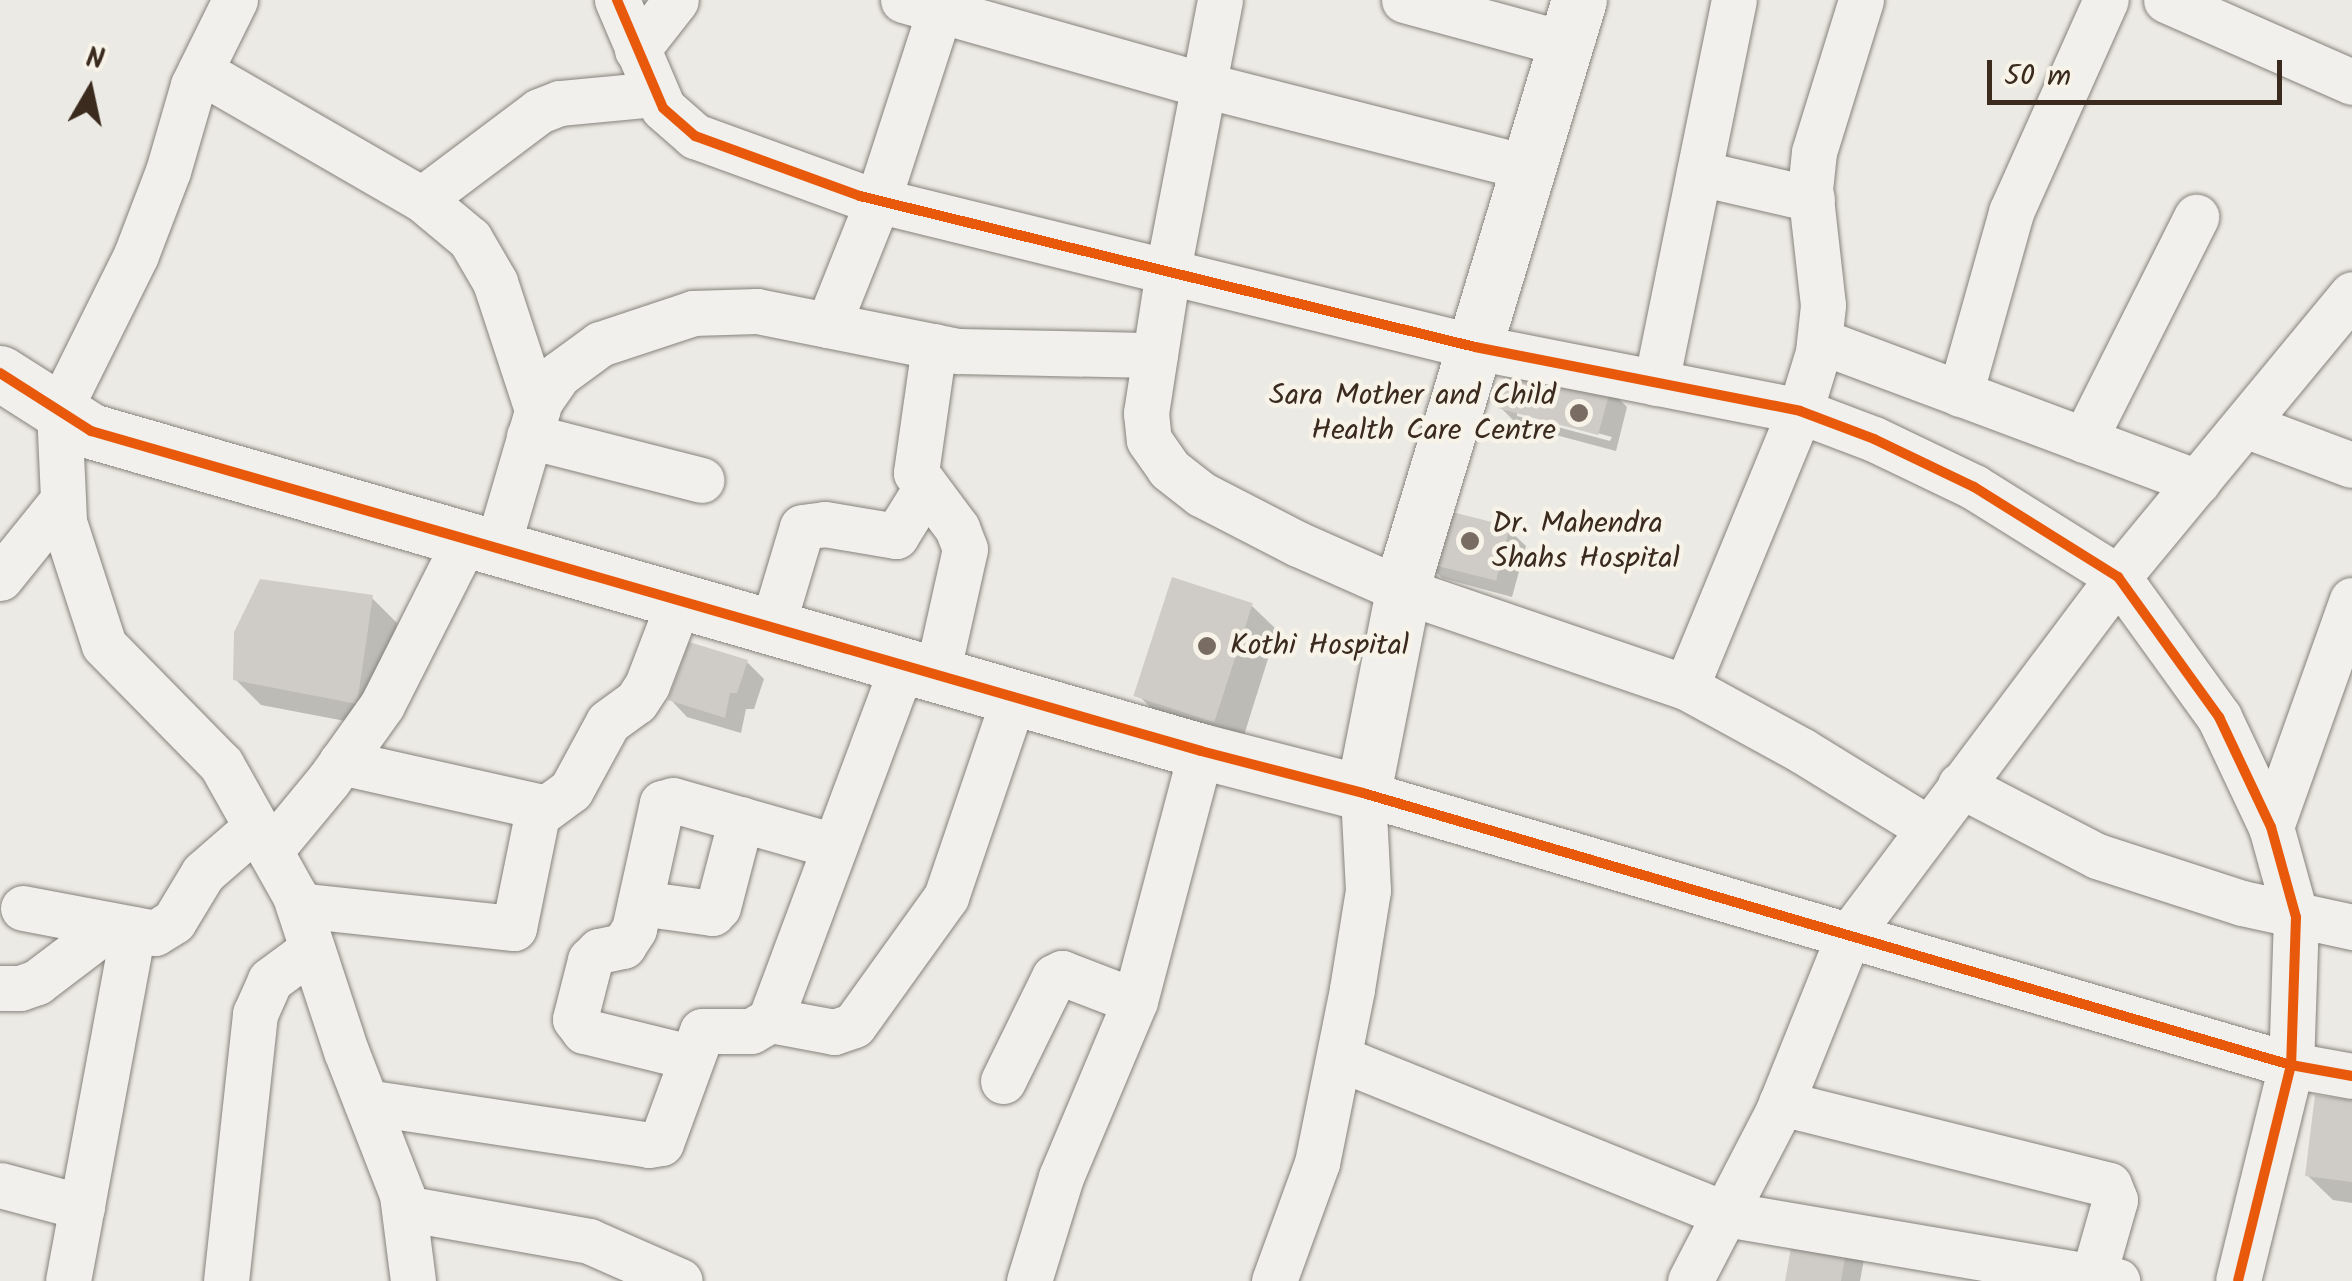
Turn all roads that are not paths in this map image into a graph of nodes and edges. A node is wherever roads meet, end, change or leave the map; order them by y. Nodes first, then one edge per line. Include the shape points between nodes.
1 (235, 0) edge
2 (617, 0) edge
3 (676, 0) edge
4 (1220, 0) edge
5 (1404, 0) edge
6 (1734, 0) edge
7 (1861, 0) edge
8 (2106, 0) edge
9 (2166, 0) edge
10 (928, 4) edge
11 (1573, 22) edge
12 (637, 50) junction
13 (200, 71) junction
14 (2352, 82) edge
15 (1204, 85) junction
16 (656, 94) junction
17 (1529, 168) junction
18 (1699, 174) junction
19 (422, 199) junction
20 (1812, 199) junction
21 (878, 200) junction
22 (2196, 217) dead end
23 (1168, 271) junction
24 (2352, 294) edge
25 (828, 325) junction
26 (1820, 341) junction
27 (934, 346) junction
28 (1475, 347) junction
29 (1155, 356) junction
30 (0, 373) edge
31 (1656, 383) junction
32 (1960, 394) junction
33 (59, 410) junction
34 (1800, 411) junction
35 (533, 423) junction
36 (2244, 425) junction
37 (2084, 440) junction
38 (2352, 465) edge
39 (701, 480) dead end
40 (2197, 482) junction
41 (925, 489) junction
42 (63, 500) junction
43 (482, 543) junction
44 (2118, 577) junction
45 (0, 578) edge
46 (1402, 590) junction
47 (679, 600) junction
48 (2352, 600) edge
49 (772, 627) junction
50 (920, 670) junction
51 (1686, 686) junction
52 (1014, 697) junction
53 (1201, 750) junction
54 (341, 762) junction
55 (1960, 786) junction
56 (1363, 793) junction
57 (542, 807) junction
58 (741, 819) junction
59 (1928, 828) junction
60 (2271, 828) junction
61 (263, 839) junction
62 (835, 846) junction
63 (640, 904) junction
64 (298, 906) junction
65 (24, 908) dead end
66 (2296, 917) junction
67 (122, 927) junction
68 (2352, 928) edge
69 (1848, 937) junction
70 (312, 949) junction
71 (0, 988) edge
72 (1134, 1001) junction
73 (770, 1020) junction
74 (690, 1058) junction
75 (1339, 1058) junction
76 (2291, 1064) junction
77 (2352, 1076) edge
78 (1003, 1080) dead end
79 (366, 1102) junction
80 (1781, 1103) junction
81 (0, 1186) edge
82 (82, 1208) junction
83 (404, 1208) junction
84 (1726, 1214) junction
85 (636, 1270) edge
86 (1994, 1271) edge
87 (2105, 1279) edge
88 (68, 1281) edge
89 (226, 1281) edge
90 (414, 1281) edge
91 (680, 1281) edge
92 (1029, 1281) edge
93 (1274, 1281) edge
94 (1690, 1281) edge
95 (2238, 1281) edge

1 - 13 street
2 - 12 street
3 - 12 street
4 - 15 street
5 - 11 street
6 - 18 street
7 - 20 street via 1814,152
8 - 32 street via 2011,212
9 - 14 street
10 - 15 street
10 - 21 street
11 - 17 street
12 - 16 street
13 - 19 street
13 - 33 street via 136,256
15 - 17 street
15 - 23 street
16 - 19 street via 597,97 539,111
16 - 21 street via 694,136
17 - 28 street
18 - 20 street
18 - 31 street
19 - 35 street via 470,239 495,282
20 - 26 street
21 - 23 street
21 - 25 street
22 - 37 street
23 - 28 street
23 - 29 street
24 - 36 street
25 - 27 street
25 - 35 street via 758,311 693,313 600,344 560,374
26 - 32 street
26 - 34 street
27 - 29 street
27 - 41 street via 916,462
28 - 31 street
28 - 46 street
29 - 46 street via 1149,440 1169,469 1202,494
30 - 33 street
31 - 34 street
32 - 37 street
33 - 42 street
33 - 43 street via 91,431
34 - 44 street via 1928,463
34 - 51 street
35 - 39 street
35 - 43 street
36 - 38 street
36 - 40 street
37 - 40 street
40 - 44 street
41 - 49 street via 896,536 825,524 802,527
41 - 50 street via 965,549
42 - 45 street
42 - 61 street via 64,522 104,645 221,764
43 - 47 street
43 - 54 street
44 - 55 street
44 - 60 street via 2218,717
46 - 51 street
46 - 56 street
47 - 49 street
47 - 57 street via 648,685 608,722 572,790
48 - 60 street
49 - 50 street
50 - 52 street
50 - 62 street
51 - 59 street
52 - 53 street
52 - 73 street via 946,897 854,1024 834,1032
53 - 56 street
53 - 72 street
54 - 57 street
54 - 61 street
55 - 59 street
55 - 66 street via 2097,856
56 - 69 street
56 - 75 street via 1368,890
57 - 64 street via 514,928
58 - 62 street
58 - 63 street via 712,913
58 - 63 street via 667,799
59 - 69 street
60 - 66 street
61 - 64 street
61 - 67 street via 203,873 167,928 156,933
62 - 73 street
63 - 74 street via 623,946 590,960 578,1026
64 - 70 street
65 - 67 street
66 - 68 street
66 - 76 street
67 - 71 street via 37,982
67 - 82 street
69 - 76 street
69 - 80 street
70 - 79 street
70 - 89 street via 270,980 255,1014
72 - 78 street via 1062,973 1054,977
72 - 92 street via 1061,1177
73 - 74 street via 751,1031 702,1031
74 - 79 street via 668,1134 649,1146
75 - 84 street
75 - 93 street via 1317,1163
76 - 77 street
76 - 95 street
79 - 83 street
80 - 84 street
80 - 87 street via 2109,1185 2114,1200
81 - 82 street
82 - 88 street
83 - 85 street via 589,1241
83 - 90 street
84 - 86 street
84 - 94 street
85 - 91 street
86 - 87 street

